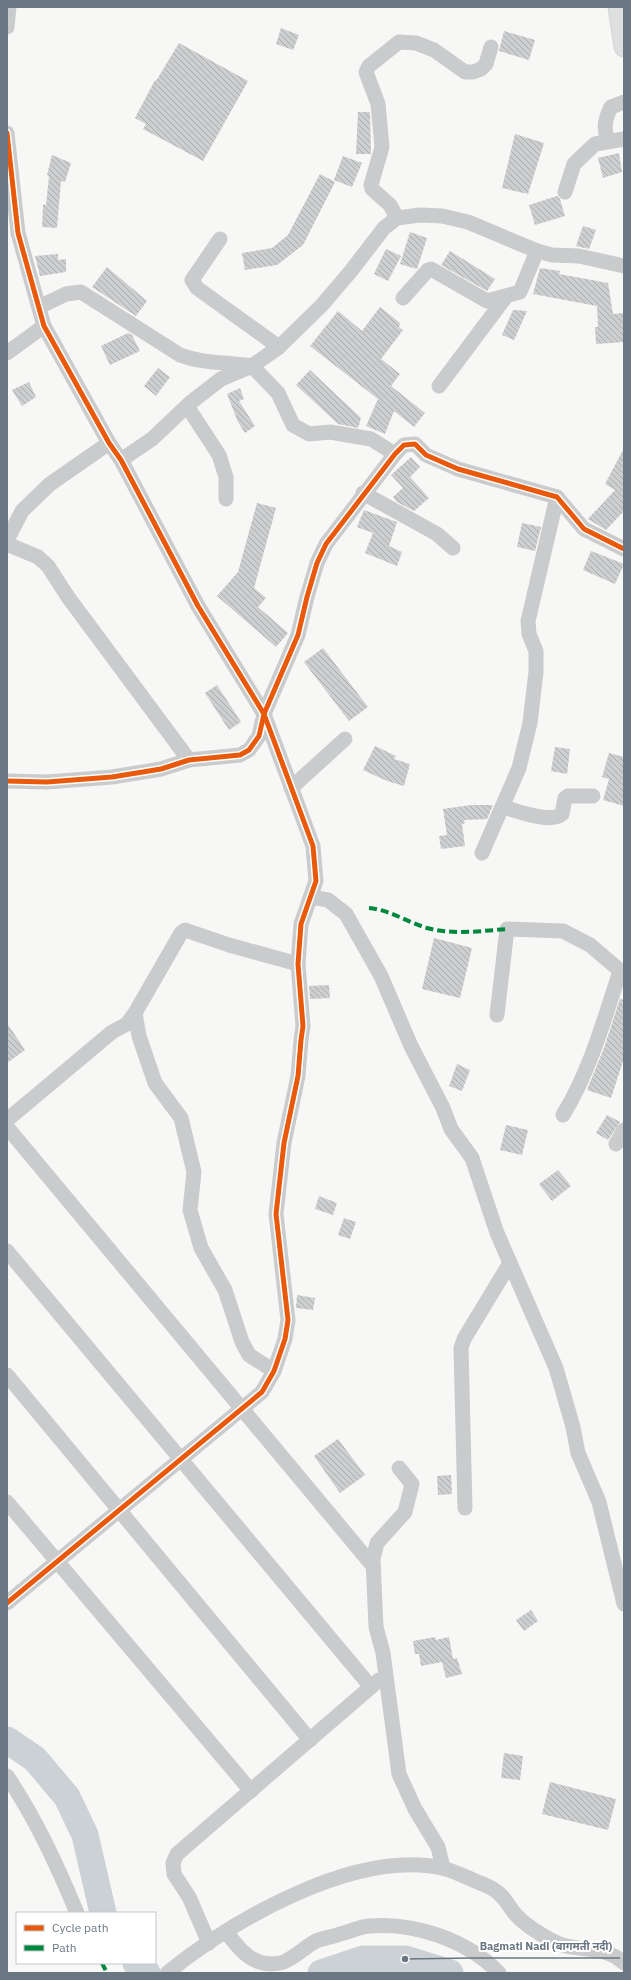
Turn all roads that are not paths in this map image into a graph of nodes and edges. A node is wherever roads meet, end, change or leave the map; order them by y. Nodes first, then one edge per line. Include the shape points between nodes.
1 (9, 7) edge
2 (618, 7) edge
3 (7, 27) edge
4 (491, 47) dead end
5 (624, 47) edge
6 (624, 102) edge
7 (7, 133) edge
8 (624, 139) edge
9 (608, 140) junction
10 (565, 192) dead end
11 (397, 218) junction
12 (220, 239) dead end
13 (537, 251) junction
14 (624, 266) edge
15 (403, 298) dead end
16 (504, 298) junction
17 (39, 307) junction
18 (44, 326) junction
19 (279, 347) junction
20 (7, 353) edge
21 (252, 366) junction
22 (439, 386) dead end
23 (187, 406) junction
24 (109, 443) junction
25 (395, 454) junction
26 (120, 460) junction
27 (363, 493) junction
28 (557, 497) junction
29 (226, 499) dead end
30 (7, 540) edge
31 (7, 544) edge
32 (453, 548) dead end
33 (624, 549) edge
34 (264, 714) junction
35 (345, 739) dead end
36 (189, 760) junction
37 (7, 781) edge
38 (291, 788) junction
39 (593, 796) dead end
40 (502, 807) junction
41 (482, 853) dead end
42 (311, 897) junction
43 (298, 964) junction
44 (622, 973) edge
45 (135, 1013) junction
46 (497, 1014) dead end
47 (563, 1115) dead end
48 (7, 1120) edge
49 (7, 1126) edge
50 (624, 1130) edge
51 (616, 1144) dead end
52 (7, 1251) edge
53 (510, 1263) junction
54 (274, 1371) junction
55 (7, 1375) edge
56 (243, 1408) junction
57 (181, 1460) junction
58 (399, 1468) dead end
59 (7, 1502) edge
60 (465, 1508) dead end
61 (120, 1510) junction
62 (57, 1562) junction
63 (373, 1566) junction
64 (7, 1603) edge
65 (624, 1604) edge
66 (386, 1675) junction
67 (371, 1687) junction
68 (310, 1740) junction
69 (7, 1776) edge
70 (251, 1791) junction
71 (443, 1868) junction
72 (76, 1912) edge
73 (226, 1932) junction
74 (209, 1943) junction
75 (624, 1963) edge
76 (166, 1973) edge
77 (499, 1973) edge

1 - 3 street
2 - 5 main road
4 - 11 street via 486,64 473,72 465,72 434,50 416,43 399,42 369,66 366,72 378,104 382,147 371,185 372,189 390,205
6 - 9 street via 610,107 606,116 604,129
7 - 17 street via 18,233
8 - 9 street
9 - 10 street via 595,144 574,164
11 - 13 street via 407,215 442,216 468,222
11 - 19 street via 384,228 322,305
12 - 19 street via 192,280 196,288
13 - 14 street via 552,255 579,256
13 - 16 street via 520,292
15 - 16 street via 428,270 432,269 487,301
16 - 22 street
17 - 18 street
17 - 21 street via 66,294 81,292 180,355 213,363
18 - 20 street
18 - 24 street
19 - 21 street
21 - 23 street via 221,380
21 - 25 street via 278,393 293,425 310,434 330,432 371,440
23 - 26 street via 152,439
23 - 29 street via 219,455 226,477
24 - 26 street
24 - 30 street via 50,484 22,510
25 - 27 street
25 - 28 street via 404,445 415,444 426,455 458,469
26 - 34 street via 198,606
27 - 32 street via 437,534
27 - 34 street via 326,544 317,563 306,596 298,635
28 - 33 street via 584,529
28 - 40 street via 528,622 529,634 536,651 530,723 519,768
31 - 36 street via 38,557 48,566 68,597
34 - 36 street via 259,736 249,750 240,755
34 - 38 street
35 - 38 street
36 - 37 street via 161,769 112,777 47,782
38 - 42 street via 313,846 316,881
39 - 40 street via 568,796 562,814 549,819
40 - 41 street
42 - 43 street via 301,924
42 - 53 street via 328,900 346,914 381,976 451,1129 472,1158 497,1233
43 - 45 street via 185,930
43 - 54 street via 302,1040 298,1076 284,1143 276,1214 288,1320 285,1339
44 - 46 street via 590,946 564,931 507,929
44 - 47 street via 586,1070
45 - 48 street via 127,1024 112,1032
45 - 54 street via 139,1036 155,1083 181,1118 194,1172 190,1210 201,1248 225,1290 242,1342 249,1355
49 - 56 street
50 - 51 street
52 - 57 street
53 - 60 street via 461,1348
53 - 65 street via 556,1368 578,1453 599,1502
54 - 56 street via 262,1392
55 - 61 street
56 - 57 street
56 - 63 street
57 - 61 street
57 - 67 street
58 - 63 street via 412,1484 405,1512 377,1543
59 - 62 street
61 - 62 street
61 - 68 street
62 - 64 street
62 - 70 street
63 - 66 street via 376,1627
66 - 67 street
66 - 71 street via 399,1774 415,1809 438,1847
67 - 68 street
68 - 70 street
69 - 72 street via 56,1862
70 - 74 street via 178,1854 173,1863 174,1874 189,1897
71 - 73 street via 406,1865 350,1873 269,1907
71 - 75 street via 492,1888 507,1901 516,1916 551,1940 563,1946 598,1950 616,1956
73 - 74 street
73 - 77 street via 245,1955 258,1961 281,1963 317,1941 368,1926 394,1926 423,1931 464,1946
74 - 76 street

